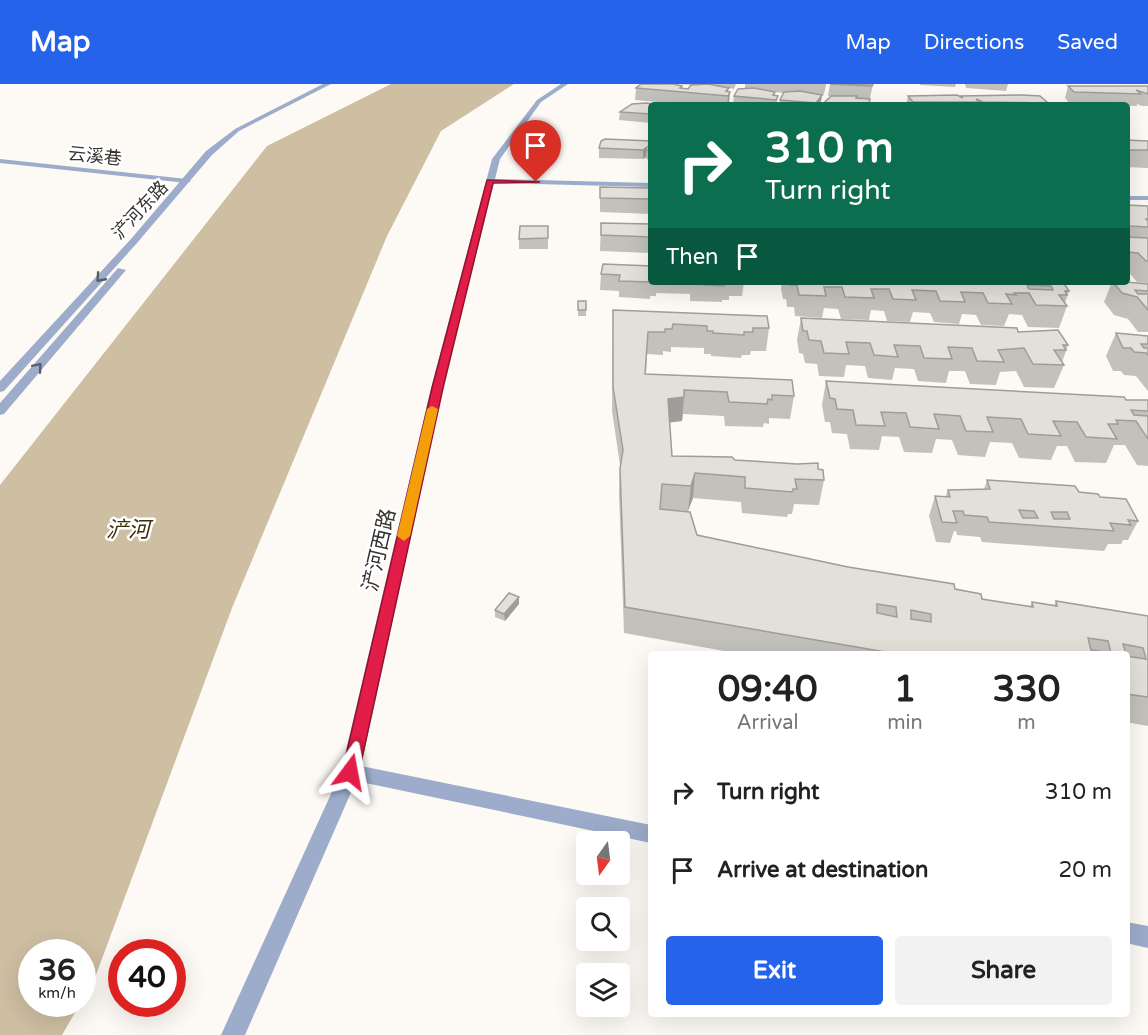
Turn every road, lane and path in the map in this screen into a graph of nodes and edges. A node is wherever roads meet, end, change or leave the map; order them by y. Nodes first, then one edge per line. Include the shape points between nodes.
1 (328, 84) edge
2 (565, 84) edge
3 (0, 160) edge
4 (0, 167) edge
5 (490, 181) junction
6 (184, 184) junction
7 (648, 185) edge
8 (1130, 198) edge
9 (1148, 198) edge
10 (0, 388) edge
11 (0, 411) edge
12 (350, 772) junction
13 (648, 833) edge
14 (1130, 933) edge
15 (1148, 937) edge
16 (233, 1035) edge

1 - 6 street via 237,130 209,153
2 - 5 street, 浐河西路 via 539,101 496,159
3 - 6 street, 云溪巷
4 - 6 street, 云溪巷
5 - 7 street
5 - 12 street, 浐河西路 via 437,388
6 -> 10 street, 浐河东路
11 -> 6 street, 浐河东路 via 183,198
8 - 9 street
12 - 13 street
12 - 16 street, 浐河西路
14 - 15 street

